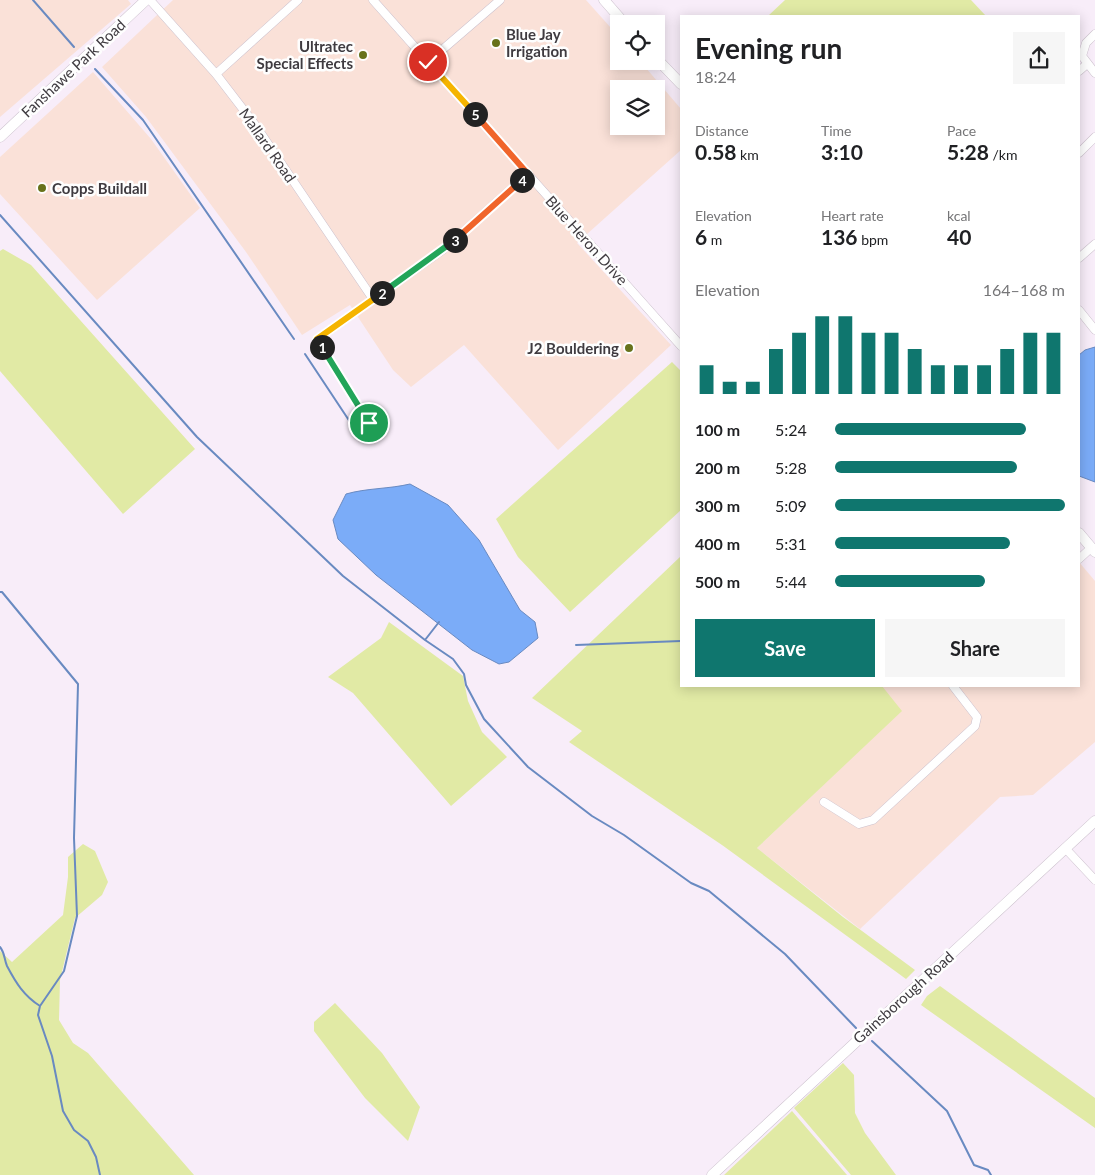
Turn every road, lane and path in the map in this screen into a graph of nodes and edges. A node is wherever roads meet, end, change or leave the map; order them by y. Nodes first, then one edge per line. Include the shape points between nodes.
1 (146, 0) edge
2 (150, 0) edge
3 (298, 0) edge
4 (373, 0) edge
5 (500, 0) edge
6 (604, 0) edge
7 (617, 15) edge
8 (1095, 34) edge
9 (1086, 43) junction
10 (1080, 48) edge
11 (428, 62) junction
12 (1087, 64) junction
13 (665, 68) edge
14 (1080, 70) edge
15 (1095, 73) edge
16 (216, 74) junction
17 (680, 84) edge
18 (0, 137) edge
19 (1095, 137) edge
20 (1080, 152) edge
21 (528, 174) junction
22 (1095, 244) edge
23 (1080, 257) edge
24 (373, 299) junction
25 (1080, 311) edge
26 (1095, 330) edge
27 (680, 345) edge
28 (369, 423) dead end
29 (1080, 534) edge
30 (1093, 550) edge
31 (1080, 558) edge
32 (954, 687) edge
33 (824, 802) dead end
34 (1095, 821) edge
35 (1066, 848) junction
36 (1095, 880) edge
37 (712, 1175) edge

1 - 18 main road, Fanshawe Park Road
2 - 16 street, Mallard Road
3 - 16 street
4 - 11 street, Blue Heron Drive
5 - 11 street
6 - 7 main road
8 - 9 street
9 - 10 street
9 - 12 street via 1082,56
11 - 21 street, Blue Heron Drive
12 - 14 street
12 - 15 street
13 - 17 main road
16 - 24 street, Mallard Road via 256,126
19 - 20 street
21 - 24 street via 444,249
21 - 27 street, Blue Heron Drive
22 - 23 street
24 - 28 street via 317,339
25 - 26 street
29 - 30 main road
30 - 31 street
32 - 33 street via 976,717 975,726 873,820 859,824
34 - 35 main road, Gainsborough Road
35 - 36 street
35 - 37 main road, Gainsborough Road

